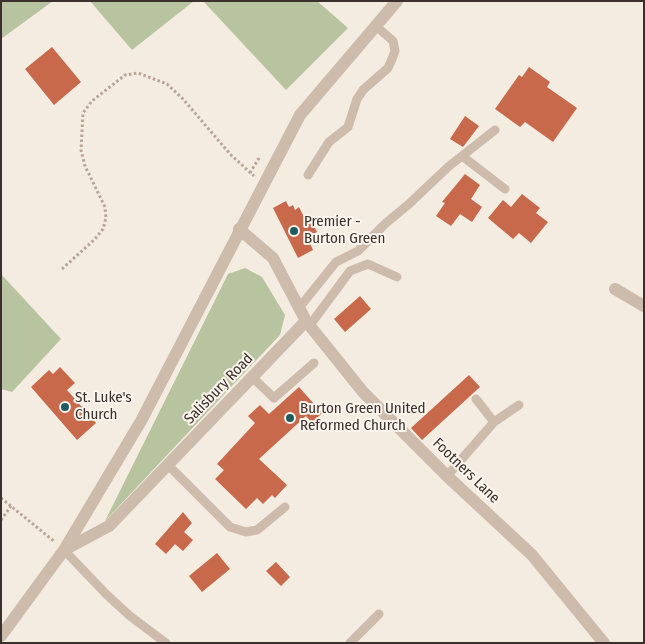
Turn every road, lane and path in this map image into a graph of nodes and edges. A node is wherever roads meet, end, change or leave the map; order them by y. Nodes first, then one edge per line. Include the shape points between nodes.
1 (397, 1) edge
2 (376, 26) junction
3 (495, 130) dead end
4 (462, 156) junction
5 (308, 175) dead end
6 (264, 183) junction
7 (505, 189) dead end
8 (239, 229) junction
9 (62, 270) dead end
10 (396, 276) dead end
11 (615, 289) dead end
12 (644, 306) edge
13 (299, 308) junction
14 (308, 323) junction
15 (314, 363) dead end
16 (252, 378) junction
17 (476, 399) dead end
18 (519, 405) dead end
19 (494, 422) junction
20 (168, 465) junction
21 (447, 476) junction
22 (1, 498) edge
23 (11, 506) junction
24 (285, 507) dead end
25 (1, 520) edge
26 (64, 550) junction
27 (379, 614) dead end
28 (1, 636) edge
29 (166, 643) edge
30 (350, 643) edge
31 (604, 643) edge

1 - 2 street, Salisbury Road
2 - 5 lane via 393,41 395,51 388,68 357,99 348,128 329,142
2 - 6 street, Salisbury Road via 300,115
3 - 4 lane
4 - 7 lane
4 - 13 lane via 358,251 336,262
6 - 8 street, Salisbury Road
6 - 9 path via 230,154 167,84 138,73 125,76 92,101 83,114 81,150 85,166 105,207 106,218 95,239
8 - 13 street via 273,258
8 - 26 street, Salisbury Road via 142,421
10 - 14 lane via 368,264 350,271
11 - 12 street
13 - 14 street
14 - 16 street, Salisbury Road
14 - 21 street, Footners Lane via 363,392
15 - 16 lane via 274,398
16 - 20 street, Salisbury Road
17 - 19 lane
18 - 19 lane
19 - 21 lane
20 - 24 lane via 230,526 246,532 257,530
20 - 26 street, Salisbury Road via 109,526
21 - 31 street, Footners Lane via 532,555
22 - 23 path
23 - 25 path
23 - 26 path
26 - 28 street, Salisbury Road
26 - 29 lane via 113,600
27 - 30 lane

